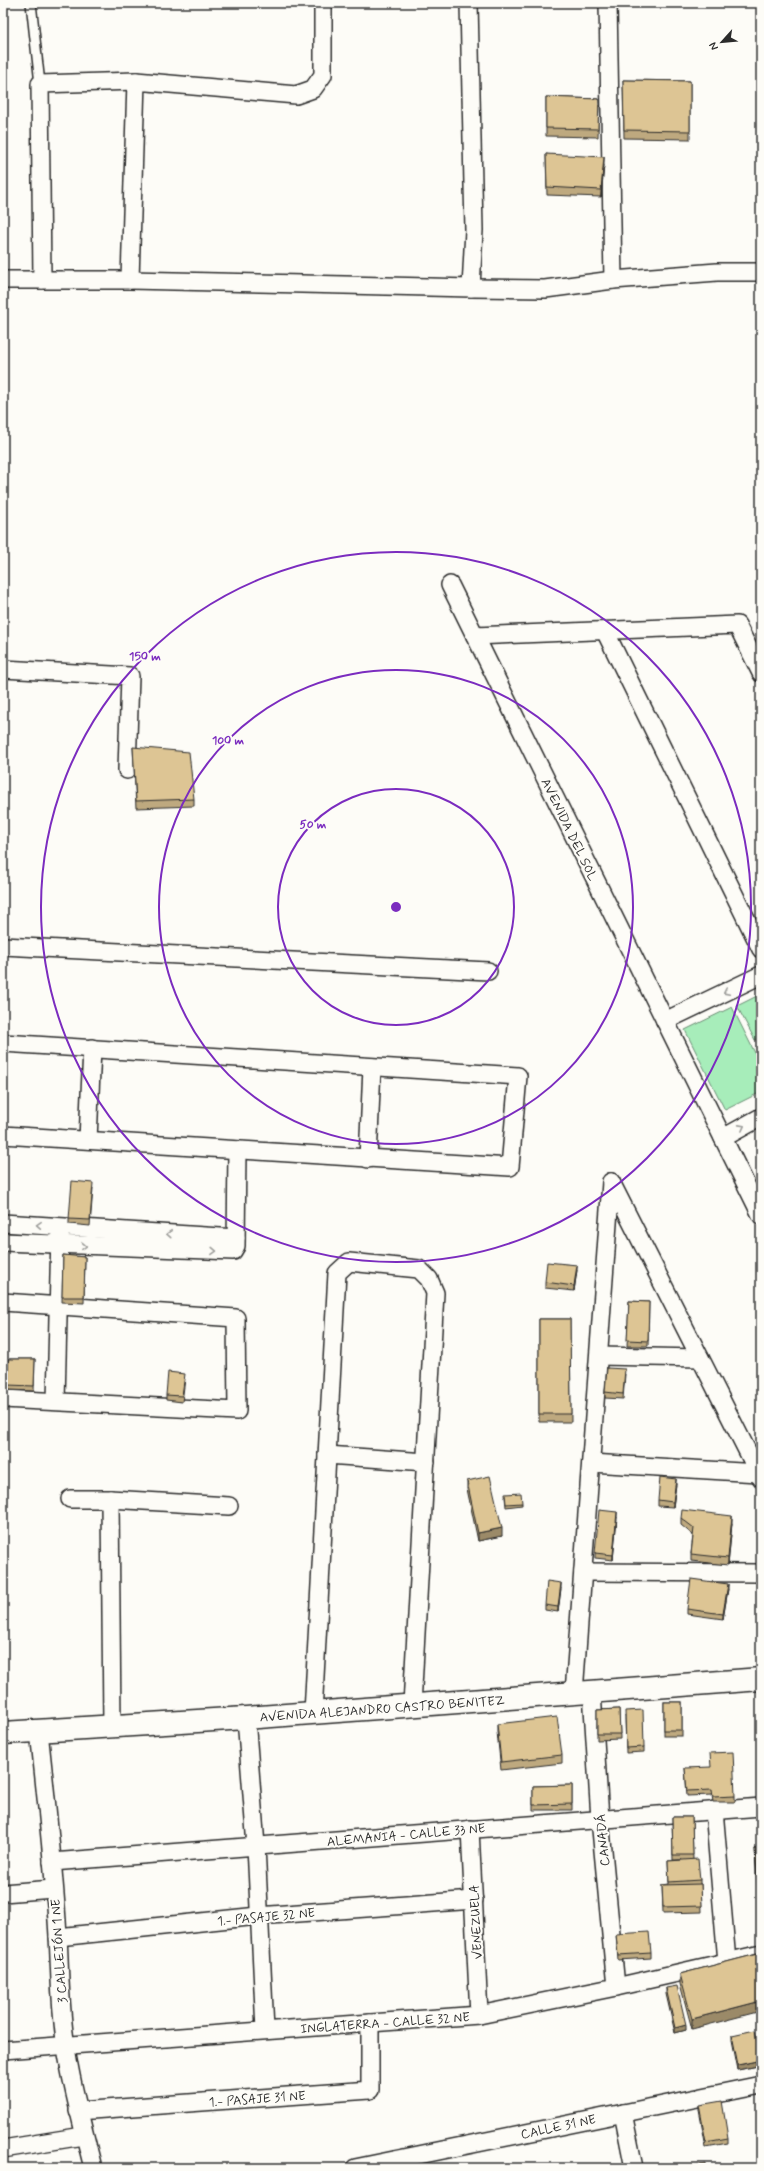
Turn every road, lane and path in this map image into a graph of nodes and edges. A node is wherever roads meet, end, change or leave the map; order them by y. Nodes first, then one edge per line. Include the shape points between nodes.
1 (31, 3) edge
2 (323, 3) edge
3 (469, 3) edge
4 (608, 3) edge
5 (136, 81) junction
6 (40, 84) junction
7 (761, 272) edge
8 (3, 280) edge
9 (42, 280) junction
10 (130, 280) junction
11 (613, 280) junction
12 (471, 288) junction
13 (450, 585) dead end
14 (605, 631) junction
15 (475, 636) junction
16 (3, 669) edge
17 (761, 673) edge
18 (128, 770) dead end
19 (3, 946) edge
20 (761, 949) edge
21 (488, 971) dead end
22 (761, 975) edge
23 (665, 1022) junction
24 (3, 1043) edge
25 (92, 1048) junction
26 (372, 1067) junction
27 (761, 1117) edge
28 (3, 1135) edge
29 (722, 1138) junction
30 (88, 1140) junction
31 (237, 1150) junction
32 (368, 1158) junction
33 (761, 1215) edge
34 (3, 1223) edge
35 (60, 1226) junction
36 (236, 1238) junction
37 (3, 1242) edge
38 (59, 1245) junction
39 (3, 1302) edge
40 (58, 1305) junction
41 (599, 1356) junction
42 (700, 1358) junction
43 (3, 1399) edge
44 (56, 1401) junction
45 (327, 1455) junction
46 (426, 1462) junction
47 (591, 1463) junction
48 (760, 1475) edge
49 (70, 1499) dead end
50 (110, 1499) junction
51 (229, 1506) dead end
52 (583, 1572) junction
53 (761, 1573) edge
54 (761, 1678) edge
55 (583, 1693) junction
56 (412, 1705) junction
57 (313, 1713) junction
58 (246, 1718) junction
59 (112, 1727) junction
60 (39, 1731) junction
61 (3, 1733) edge
62 (761, 1807) edge
63 (714, 1810) junction
64 (600, 1818) junction
65 (470, 1829) junction
66 (256, 1846) junction
67 (52, 1862) junction
68 (53, 1889) junction
69 (3, 1893) edge
70 (474, 1900) junction
71 (258, 1916) junction
72 (58, 1937) junction
73 (761, 1954) edge
74 (727, 1962) junction
75 (616, 1987) junction
76 (479, 2015) junction
77 (370, 2023) junction
78 (265, 2030) junction
79 (66, 2046) junction
80 (3, 2050) edge
81 (761, 2085) edge
82 (78, 2111) junction
83 (623, 2113) junction
84 (83, 2136) junction
85 (3, 2149) edge
86 (363, 2167) edge
87 (93, 2168) edge
88 (634, 2168) edge

1 - 6 lane
2 - 5 street via 323,75 313,89 296,95
3 - 12 street via 474,230
4 - 11 street
5 - 6 street
5 - 10 street
6 - 9 street
7 - 11 street via 717,272
8 - 9 street
9 - 10 street
10 - 12 street
11 - 12 street via 545,289
13 - 15 street, AVENIDA DEL SOL
14 - 15 street
14 - 17 street via 737,625
14 - 20 street
15 - 23 street, AVENIDA DEL SOL
16 - 18 street via 130,676
19 - 21 street
22 -> 23 street
23 - 29 street, AVENIDA DEL SOL
24 - 25 street
25 - 26 street
25 - 30 street
26 - 32 street
26 - 32 street via 518,1076 510,1167
29 -> 27 street
28 - 30 street
29 - 33 street, AVENIDA DEL SOL
30 - 31 street
31 - 32 street
31 - 36 street
35 -> 34 street
36 -> 35 street
35 - 38 street
38 -> 36 street via 233,1251
37 - 38 street
38 - 40 street
39 - 40 street
40 - 44 street
40 - 44 street via 236,1318 236,1411
41 - 42 street
41 - 42 street, CANADÁ via 611,1182
41 - 47 street, CANADÁ
42 - 48 street
43 - 44 street
45 - 46 street
45 - 46 street via 337,1272 349,1262 419,1269 429,1279 435,1292
45 - 57 street
46 - 56 street
47 - 48 street
47 - 52 street, CANADÁ
49 - 50 street
50 - 51 street
50 - 59 street
52 - 53 street
52 - 55 street, CANADÁ
54 - 55 street, AVENIDA ALEJANDRO CASTRO BENITEZ
55 - 56 street, AVENIDA ALEJANDRO CASTRO BENITEZ
55 - 64 street, CANADÁ
56 - 57 street, AVENIDA ALEJANDRO CASTRO BENITEZ
57 - 58 street, AVENIDA ALEJANDRO CASTRO BENITEZ
58 - 59 street, AVENIDA ALEJANDRO CASTRO BENITEZ
58 - 66 street
59 - 60 street, AVENIDA ALEJANDRO CASTRO BENITEZ
60 - 61 street, AVENIDA ALEJANDRO CASTRO BENITEZ
60 - 67 street, 3 CALLEJÓN 1 NE
62 - 63 street, ALEMANIA - CALLE 33 NE
63 - 64 street, ALEMANIA - CALLE 33 NE
63 - 74 street
64 - 65 street, ALEMANIA - CALLE 33 NE
64 - 75 street, CANADÁ
65 - 66 street, ALEMANIA - CALLE 33 NE
65 - 70 street, VENEZUELA
66 - 67 street, ALEMANIA - CALLE 33 NE
66 - 71 street
67 - 68 street, 3 CALLEJÓN 1 NE
68 - 69 street
68 - 72 street, 3 CALLEJÓN 1 NE
70 - 71 street, 1.- PASAJE 32 NE
70 - 76 street, VENEZUELA
71 - 72 street, 1.- PASAJE 32 NE
71 - 78 street
72 - 79 street, 3 CALLEJÓN 1 NE via 58,1968
73 - 74 street, INGLATERRA - CALLE 32 NE
74 - 75 street, INGLATERRA - CALLE 32 NE
75 - 76 street, INGLATERRA - CALLE 32 NE
76 - 77 street, INGLATERRA - CALLE 32 NE
77 - 78 street, INGLATERRA - CALLE 32 NE
77 - 82 street, 1.- PASAJE 31 NE via 370,2090
78 - 79 street, INGLATERRA - CALLE 32 NE
79 - 80 street, INGLATERRA - CALLE 32 NE
79 - 82 street, 3 CALLEJÓN 1 NE
81 - 83 street, CALLE 31 NE
82 - 84 street, 3 CALLEJÓN 1 NE
83 - 86 street, CALLE 31 NE
83 - 88 street
84 - 85 street
84 - 87 street, 3 CALLEJÓN 1 NE

